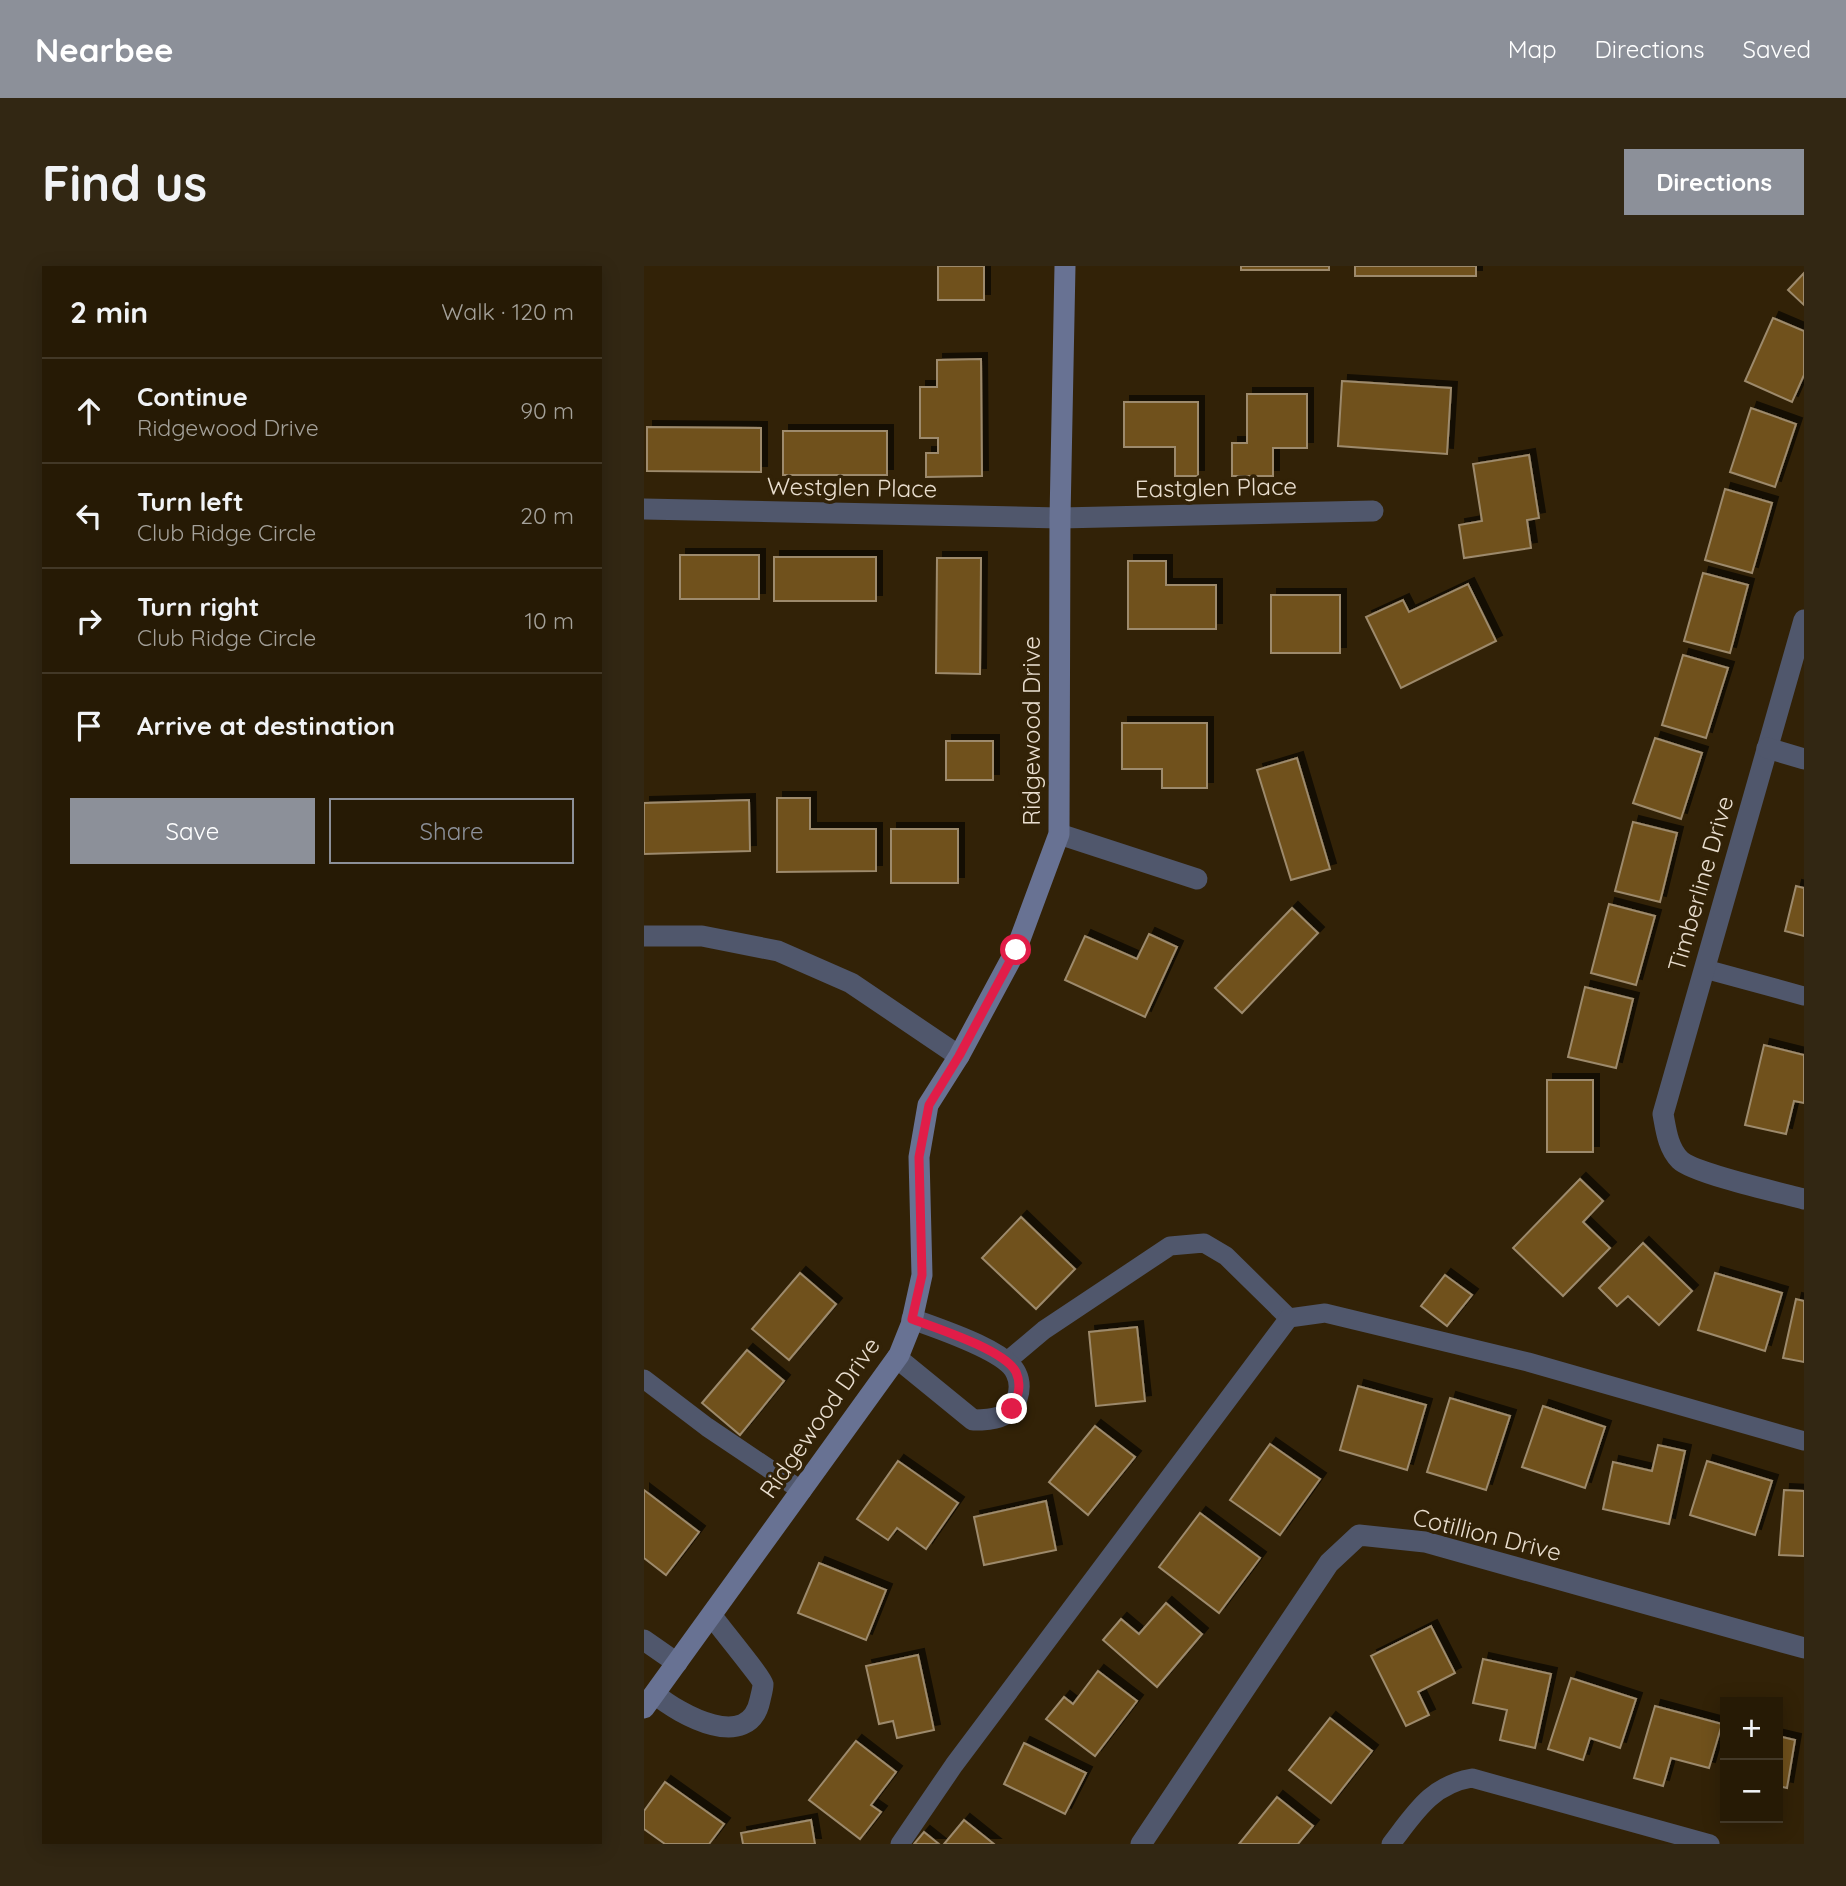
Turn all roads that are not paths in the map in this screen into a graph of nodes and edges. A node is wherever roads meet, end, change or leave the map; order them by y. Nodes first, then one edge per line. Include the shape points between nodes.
1 (1065, 266) edge
2 (644, 509) edge
3 (1373, 511) dead end
4 (1060, 518) junction
5 (1804, 620) edge
6 (1767, 748) junction
7 (1804, 759) edge
8 (1059, 834) junction
9 (1197, 879) dead end
10 (644, 936) edge
11 (1705, 969) junction
12 (1804, 996) edge
13 (959, 1056) junction
14 (1804, 1199) edge
15 (1289, 1318) junction
16 (912, 1319) junction
17 (897, 1358) junction
18 (1006, 1362) junction
19 (644, 1379) edge
20 (1804, 1441) edge
21 (802, 1491) junction
22 (712, 1616) junction
23 (644, 1640) edge
24 (1804, 1648) edge
25 (677, 1663) junction
26 (649, 1701) edge
27 (900, 1844) edge
28 (1141, 1844) edge
29 (1391, 1844) edge
30 (1710, 1844) edge

1 - 4 street, Ridgewood Drive
2 - 4 street, Westglen Place
3 - 4 street, Eastglen Place
4 - 8 street, Ridgewood Drive
5 - 6 street, Timberline Drive
6 - 7 street
6 - 11 street, Timberline Drive
8 - 9 street
8 - 13 street, Ridgewood Drive via 1016,950
10 - 13 street via 702,936 778,951 851,983
11 - 12 lane
11 - 14 street, Timberline Drive via 1663,1115 1670,1145 1681,1161 1703,1171
13 - 16 street, Ridgewood Drive via 929,1105 919,1157 922,1275
15 - 18 lane via 1226,1256 1204,1243 1170,1246
15 - 20 lane via 1325,1313 1528,1362
15 - 27 lane via 954,1765
16 - 17 street, Ridgewood Drive
16 - 18 street via 984,1347
17 - 18 street via 973,1420 998,1419 1012,1409 1020,1387 1017,1373
17 - 21 street, Ridgewood Drive
19 - 21 lane
21 - 22 street, Ridgewood Drive
22 - 25 street, Ridgewood Drive
22 - 26 street via 761,1676 758,1712 750,1722 727,1728
23 - 25 street
24 - 28 street, Cotillion Drive via 1425,1542 1359,1535 1329,1563
25 - 26 street, Ridgewood Drive
29 - 30 lane via 1425,1800 1452,1781 1472,1777

